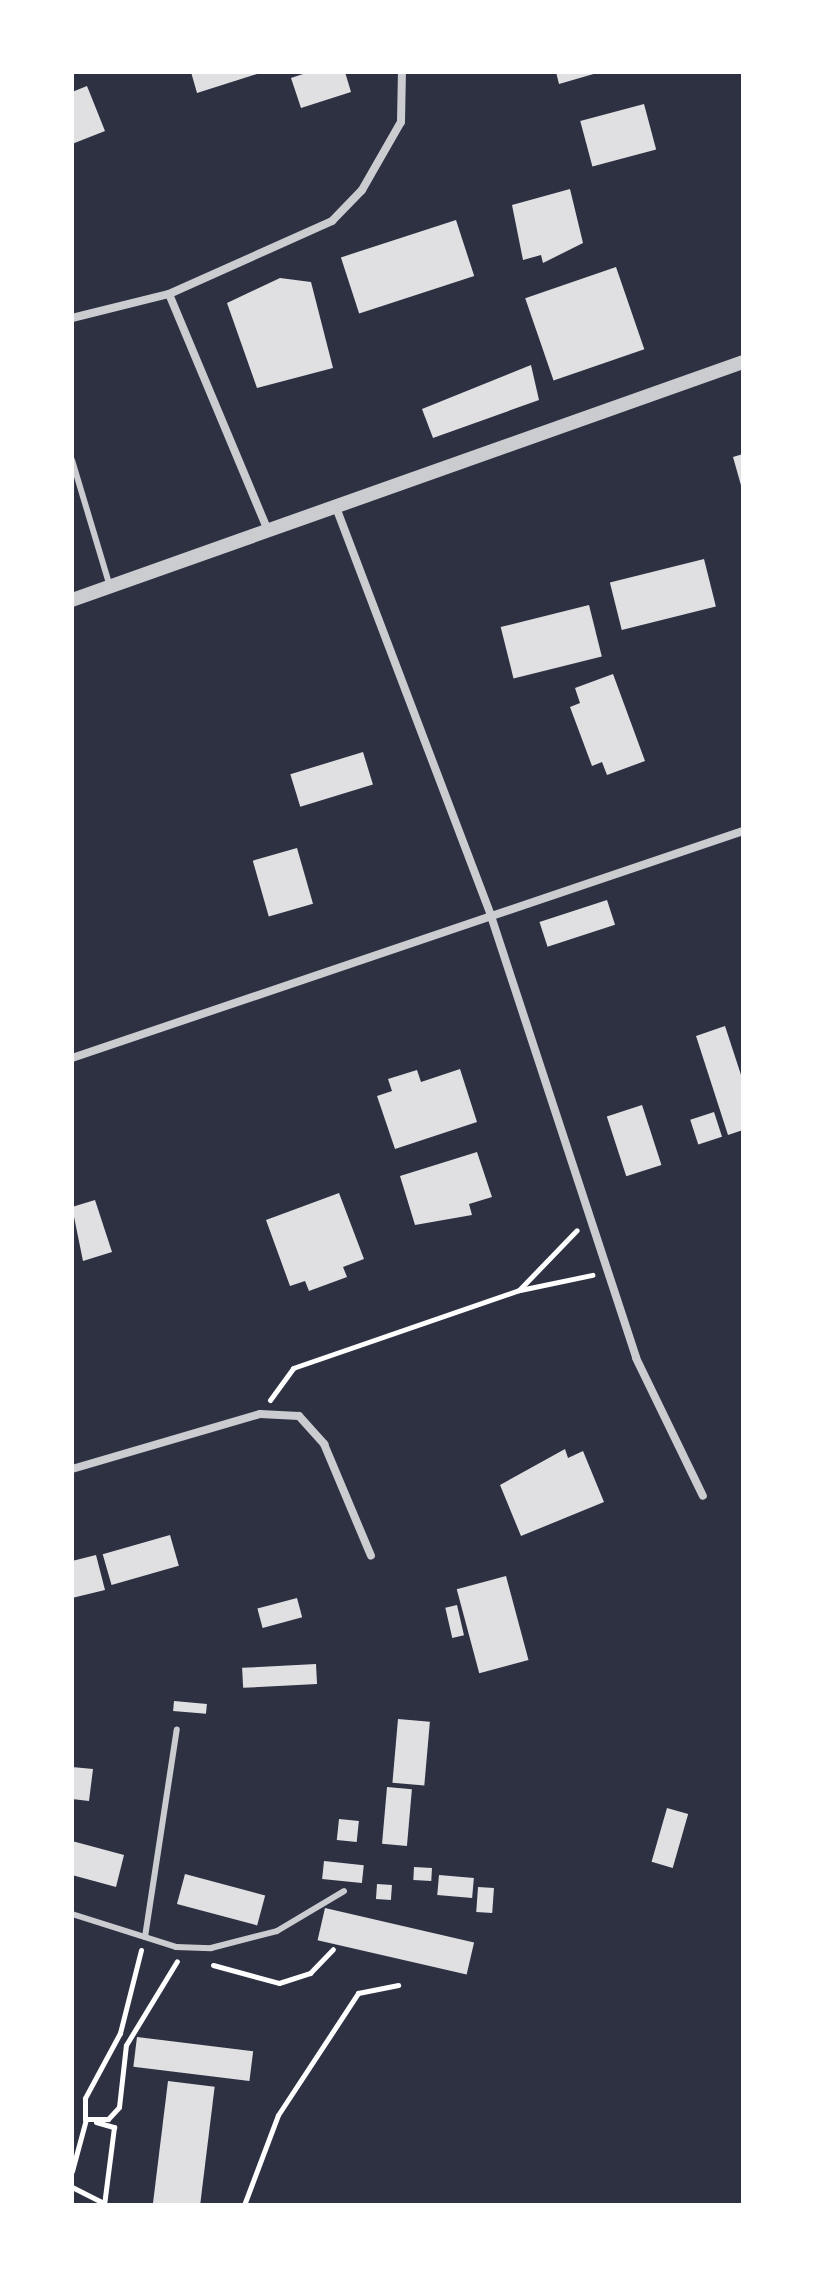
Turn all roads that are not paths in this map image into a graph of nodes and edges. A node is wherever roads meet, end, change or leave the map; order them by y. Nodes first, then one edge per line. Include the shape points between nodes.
1 (402, 72) edge
2 (169, 294) junction
3 (72, 318) edge
4 (743, 362) edge
5 (72, 460) edge
6 (337, 510) junction
7 (267, 528) junction
8 (110, 587) junction
9 (72, 600) edge
10 (743, 831) edge
11 (490, 913) junction
12 (72, 1058) edge
13 (72, 1469) edge
14 (703, 1496) dead end
15 (371, 1556) dead end
16 (177, 1729) dead end
17 (344, 1891) dead end
18 (72, 1914) edge
19 (145, 1937) junction

1 - 2 street via 401,122 362,190 332,221
2 - 3 street
2 - 7 street
4 - 6 street
5 - 8 lane
6 - 7 street
6 - 11 street
7 - 8 street
8 - 9 street
10 - 11 street
11 - 12 street
11 - 14 street via 636,1358
13 - 15 street via 260,1414 299,1416 324,1444
16 - 19 lane
17 - 19 lane via 277,1931 211,1948 176,1947
18 - 19 lane

